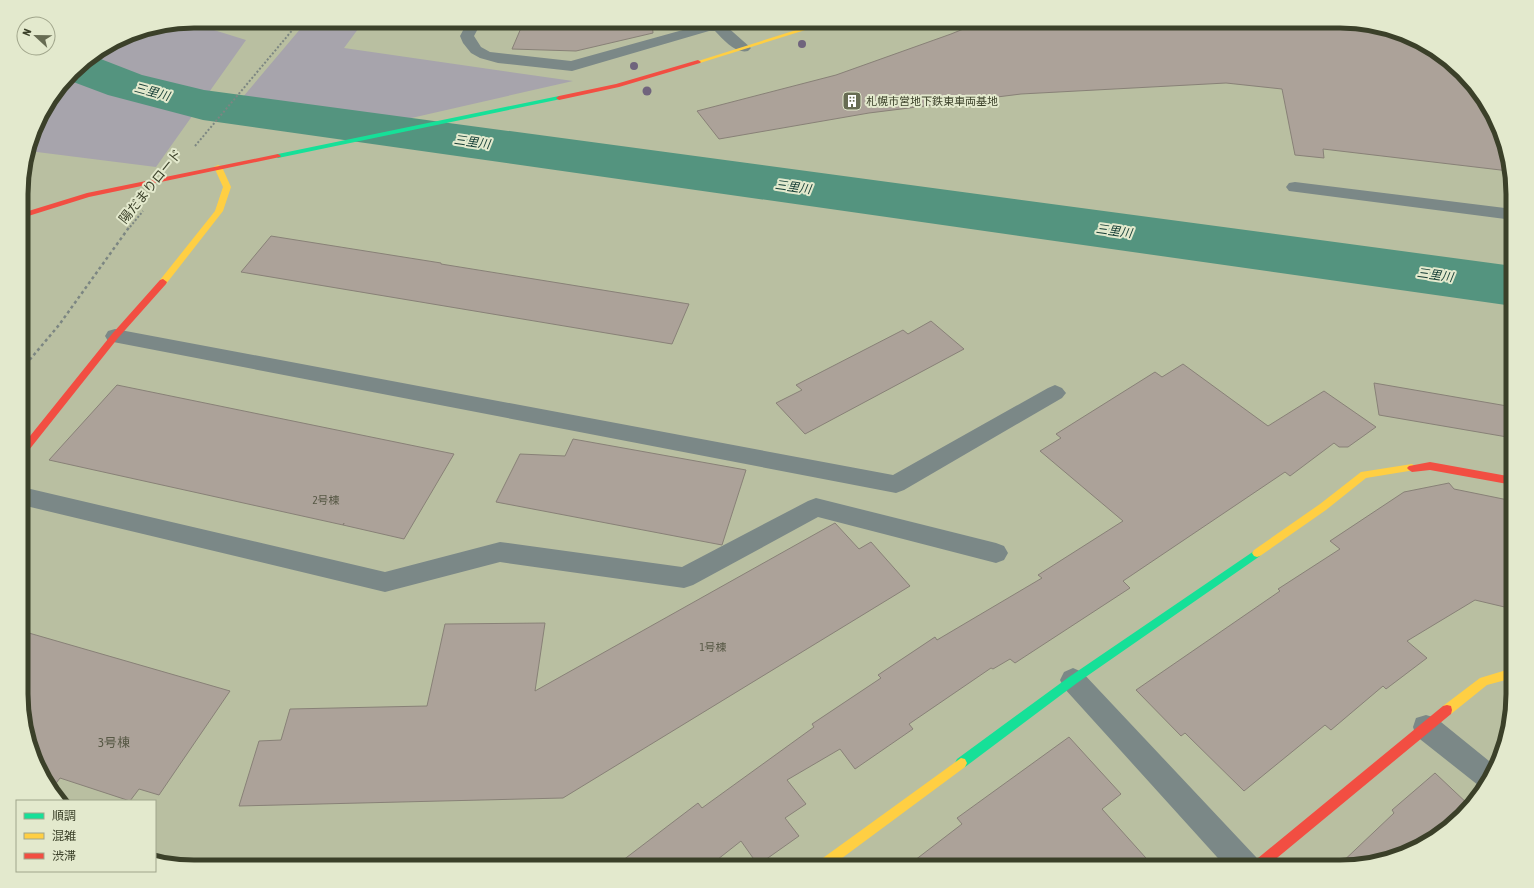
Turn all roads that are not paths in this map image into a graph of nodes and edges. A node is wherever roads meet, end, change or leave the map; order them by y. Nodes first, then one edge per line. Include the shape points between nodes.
1 (471, 28) edge
2 (705, 28) edge
3 (720, 28) edge
4 (808, 28) edge
5 (743, 48) junction
6 (218, 167) junction
7 (1295, 187) dead end
8 (28, 214) edge
9 (1506, 214) edge
10 (115, 336) junction
11 (1055, 393) dead end
12 (28, 445) edge
13 (1506, 480) edge
14 (28, 497) edge
15 (996, 552) dead end
16 (1506, 675) edge
17 (1073, 680) junction
18 (1426, 727) junction
19 (1485, 775) edge
20 (829, 860) edge
21 (1240, 860) edge
22 (1264, 860) edge

1 - 2 street via 467,36 470,43 486,55 572,66
3 - 5 street
4 - 5 street
5 - 6 street via 617,86
6 - 8 street via 87,195
6 - 10 street via 227,187 219,212 163,282
7 - 9 street
10 - 11 street via 896,484
10 - 12 street
13 - 17 street via 1430,466 1364,475 1323,507
14 - 15 street via 384,582 500,552 684,578 816,507
16 - 18 street via 1484,681
17 - 20 street
17 - 21 street
18 - 19 street
18 - 22 street

